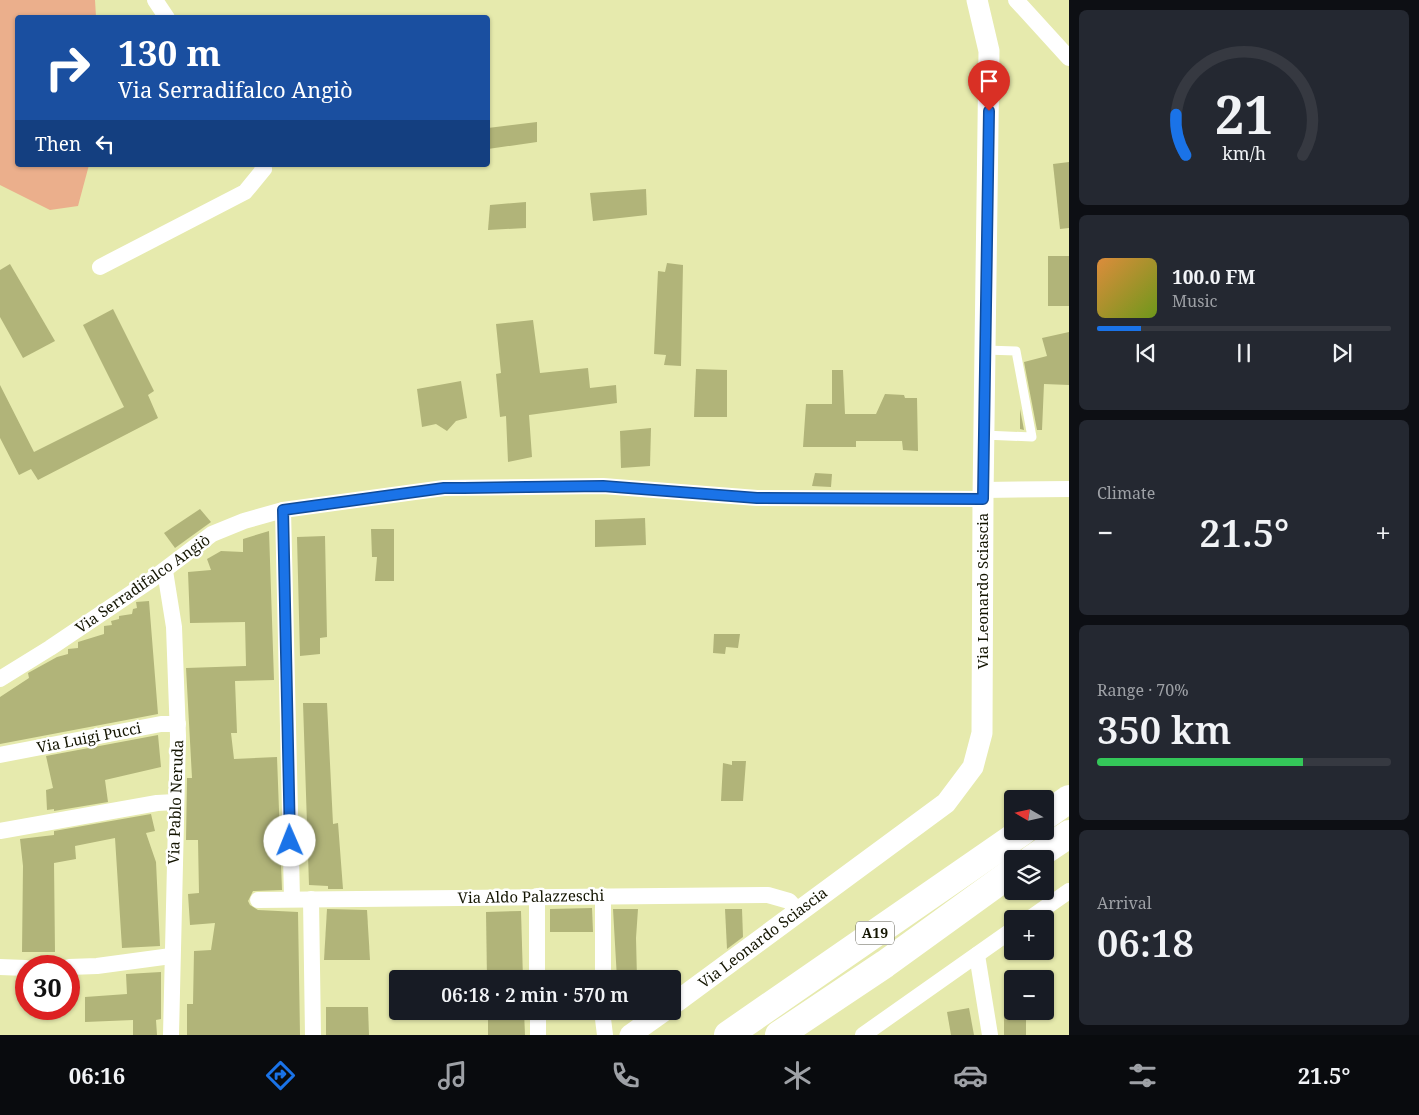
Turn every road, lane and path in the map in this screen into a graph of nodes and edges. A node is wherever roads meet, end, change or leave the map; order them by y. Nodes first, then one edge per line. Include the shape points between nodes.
1 (155, 0) edge
2 (977, 0) edge
3 (1016, 0) edge
4 (164, 15) edge
5 (1069, 58) edge
6 (263, 167) edge
7 (100, 267) dead end
8 (985, 350) junction
9 (984, 435) junction
10 (1069, 489) edge
11 (983, 495) junction
12 (283, 510) junction
13 (165, 571) junction
14 (0, 679) edge
15 (178, 724) junction
16 (0, 755) edge
17 (1069, 799) edge
18 (175, 802) junction
19 (1054, 810) edge
20 (0, 831) edge
21 (1069, 834) edge
22 (1010, 840) edge
23 (1045, 850) edge
24 (1004, 878) edge
25 (1069, 892) edge
26 (537, 896) junction
27 (604, 896) junction
28 (292, 899) junction
29 (311, 899) junction
30 (258, 900) dead end
31 (1042, 910) edge
32 (799, 912) junction
33 (1004, 936) edge
34 (977, 955) junction
35 (171, 956) junction
36 (0, 967) edge
37 (80, 967) edge
38 (15, 968) edge
39 (538, 970) edge
40 (603, 970) edge
41 (836, 996) junction
42 (681, 999) edge
43 (538, 1020) edge
44 (603, 1020) edge
45 (651, 1020) edge
46 (171, 1035) edge
47 (313, 1035) edge
48 (538, 1035) edge
49 (604, 1035) edge
50 (630, 1035) edge
51 (728, 1035) edge
52 (779, 1035) edge
53 (787, 1035) edge
54 (863, 1035) edge
55 (990, 1035) edge

1 - 4 street
2 - 8 street, Via Leonardo Sciascia via 990,52
3 - 5 street
6 - 7 street via 245,192
8 - 9 street, Via Leonardo Sciascia
8 - 9 lane via 1016,351 1032,437
9 - 11 street, Via Leonardo Sciascia
10 - 11 street, Via Serradifalco Angiò
11 - 12 street, Via Serradifalco Angiò via 757,498 603,486 454,488
11 - 32 street, Via Leonardo Sciascia via 982,733 973,767 946,803
12 - 13 street, Via Serradifalco Angiò via 212,534
12 - 28 street
13 - 14 street, Via Serradifalco Angiò
13 - 15 street, Via Pablo Neruda via 174,628
15 - 16 street, Via Luigi Pucci via 161,724
15 - 18 street, Via Pablo Neruda
17 - 19 highway
18 - 20 street
18 - 35 street, Via Pablo Neruda
21 - 23 highway
22 - 51 highway, A19
24 - 41 highway, A19
25 - 31 street
26 - 27 street, Via Aldo Palazzeschi
26 - 29 street, Via Aldo Palazzeschi
26 - 39 street
27 - 32 street, Via Aldo Palazzeschi via 768,895 789,901
27 - 40 street
28 - 29 street, Via Aldo Palazzeschi
28 - 30 street, Via Aldo Palazzeschi
29 - 47 street
32 - 42 street, Via Leonardo Sciascia
33 - 34 street
34 - 54 street
34 - 55 street
35 - 37 street
35 - 46 street, Via Pablo Neruda
36 - 38 street
41 - 52 highway, A19
41 - 53 highway
43 - 48 street
44 - 49 street
45 - 50 street

